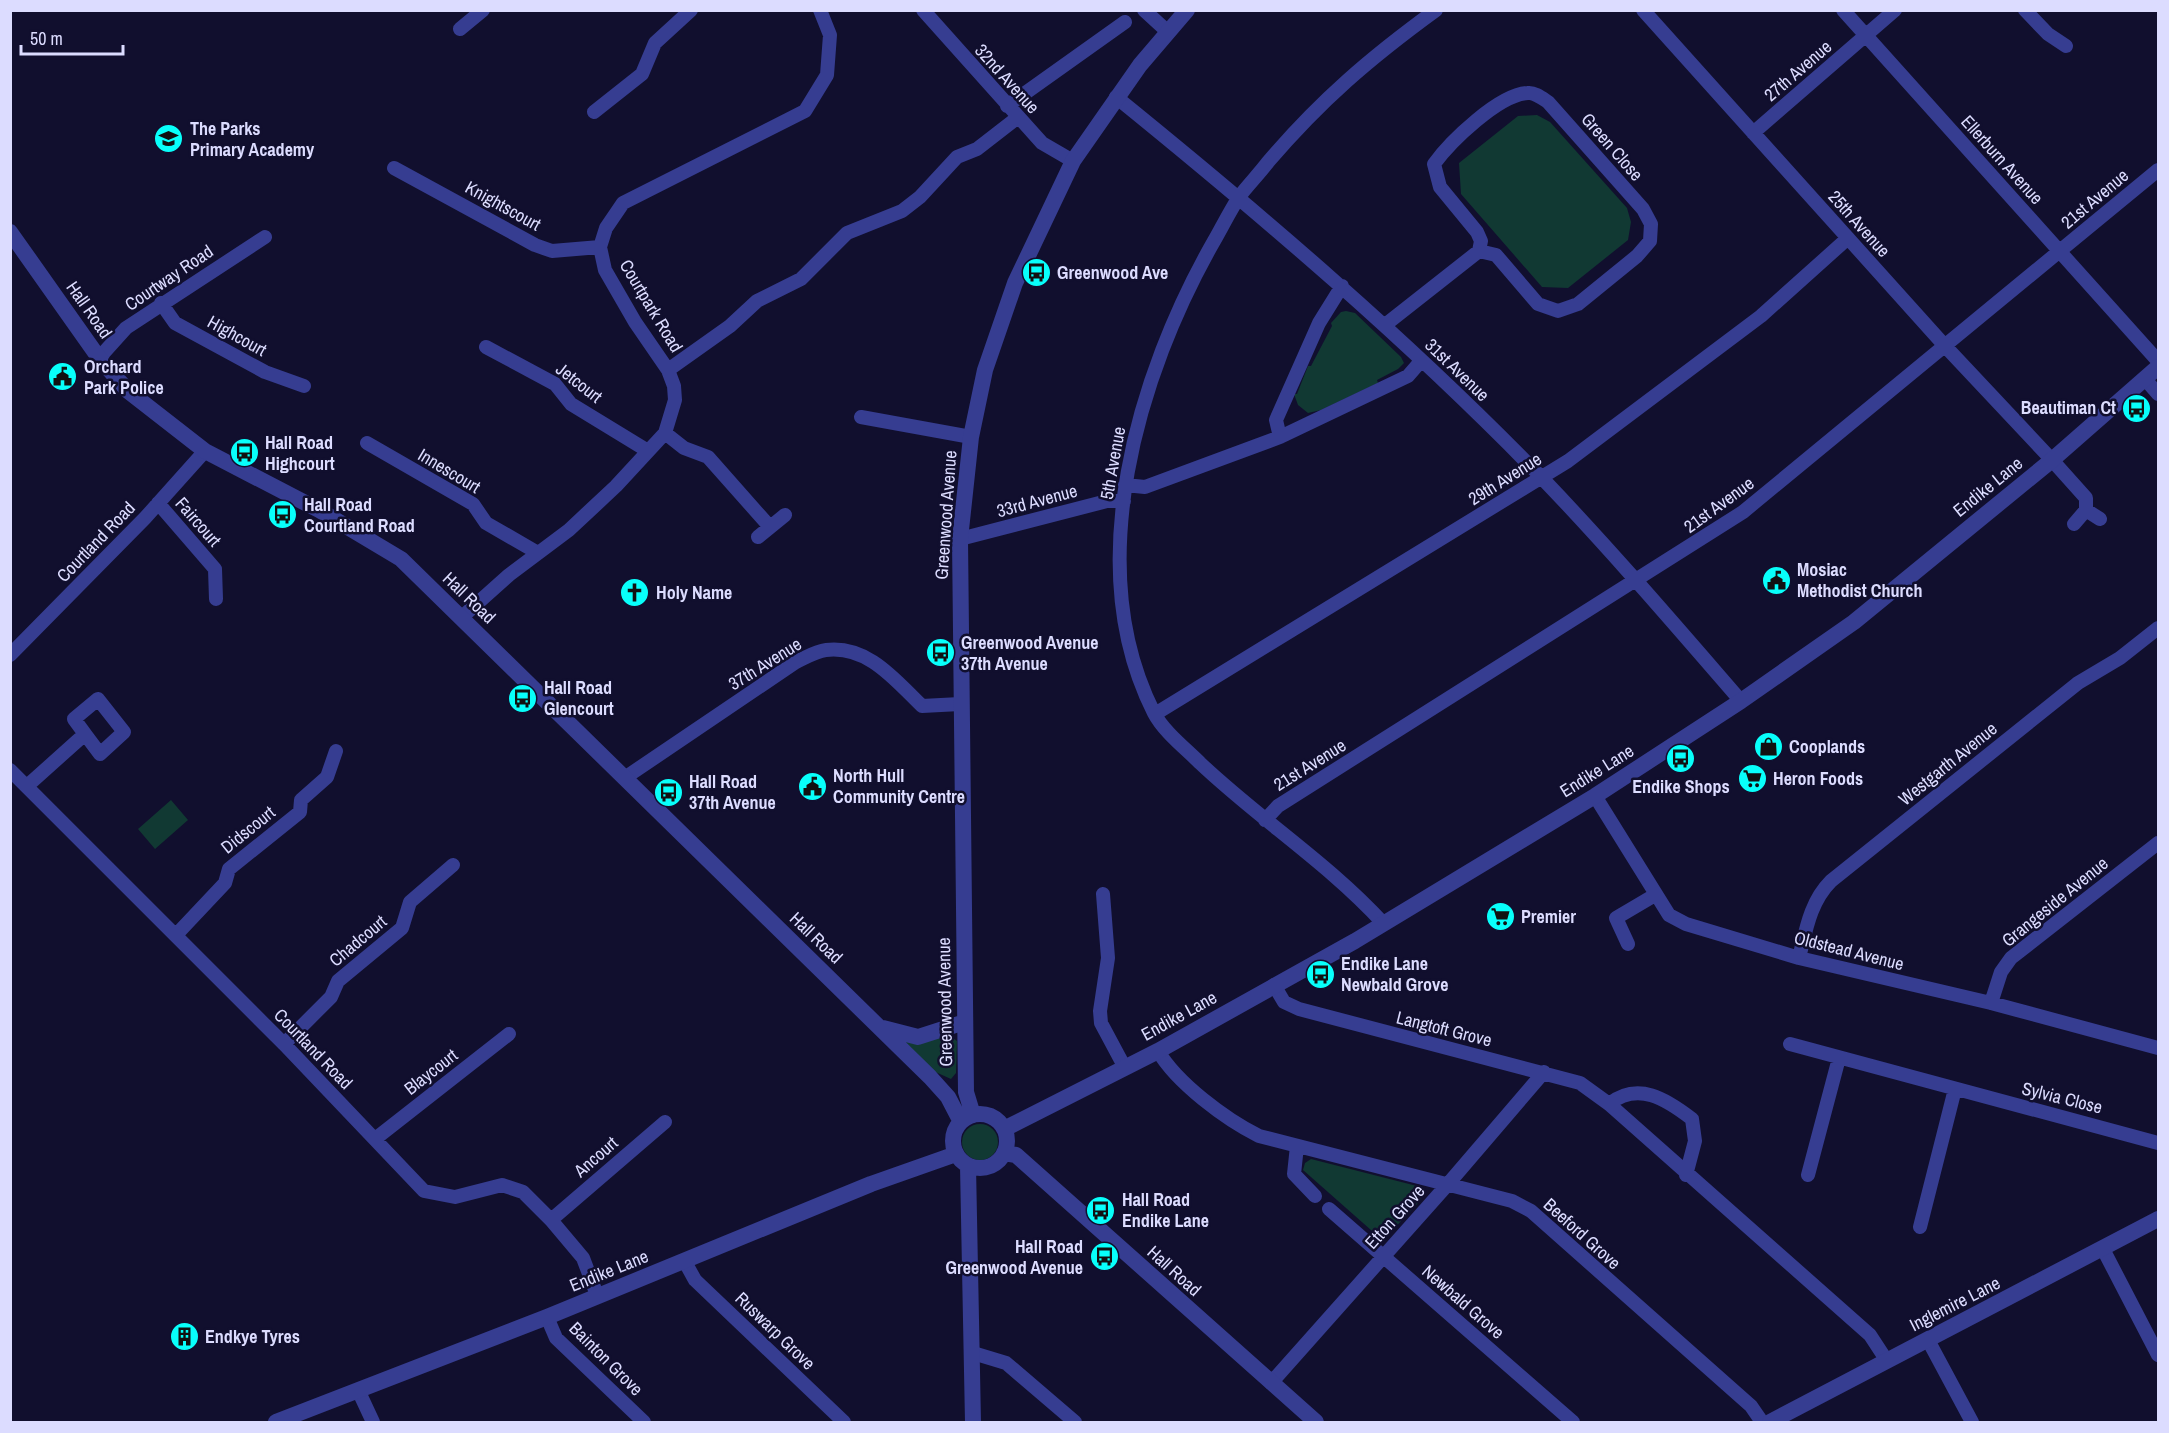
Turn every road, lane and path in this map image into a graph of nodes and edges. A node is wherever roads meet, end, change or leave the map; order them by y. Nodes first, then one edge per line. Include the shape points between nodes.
1 (483, 10) edge
2 (691, 10) edge
3 (820, 10) edge
4 (923, 10) edge
5 (1144, 10) edge
6 (1187, 10) edge
7 (1436, 10) edge
8 (1643, 10) edge
9 (1843, 10) edge
10 (1895, 10) edge
11 (2025, 10) edge
12 (460, 29) dead end
13 (1120, 31) dead end
14 (1168, 32) junction
15 (1866, 36) junction
16 (2066, 46) dead end
17 (1116, 97) junction
18 (1007, 106) junction
19 (594, 112) dead end
20 (1017, 118) junction
21 (1753, 133) junction
22 (1073, 161) junction
23 (394, 168) dead end
24 (2158, 170) edge
25 (1239, 197) junction
26 (10, 232) edge
27 (265, 237) dead end
28 (1848, 238) junction
29 (600, 247) junction
30 (1479, 251) junction
31 (2061, 251) junction
32 (1342, 286) junction
33 (161, 303) junction
34 (1385, 325) junction
35 (1945, 346) junction
36 (486, 347) dead end
37 (99, 358) junction
38 (1421, 361) junction
39 (2158, 361) edge
40 (2158, 367) edge
41 (668, 369) junction
42 (2145, 379) junction
43 (304, 386) dead end
44 (2158, 394) edge
45 (861, 417) dead end
46 (665, 433) junction
47 (971, 437) junction
48 (1280, 437) junction
49 (367, 443) dead end
50 (205, 451) junction
51 (648, 451) junction
52 (2052, 460) junction
53 (1542, 478) junction
54 (1125, 485) junction
55 (1124, 501) junction
56 (158, 503) junction
57 (2086, 510) junction
58 (785, 514) dead end
59 (2100, 519) dead end
60 (2074, 524) dead end
61 (770, 527) junction
62 (758, 537) dead end
63 (960, 539) junction
64 (538, 553) junction
65 (1636, 580) junction
66 (216, 599) dead end
67 (462, 617) junction
68 (2158, 628) edge
69 (10, 655) edge
70 (1741, 701) junction
71 (960, 704) junction
72 (1155, 714) junction
73 (86, 734) dead end
74 (336, 752) dead end
75 (10, 770) edge
76 (626, 777) junction
77 (27, 786) junction
78 (1595, 796) junction
79 (1265, 820) junction
80 (2158, 843) edge
81 (453, 865) dead end
82 (1103, 894) dead end
83 (1655, 894) junction
84 (1383, 923) junction
85 (176, 935) junction
86 (1628, 944) dead end
87 (1799, 958) junction
88 (1274, 985) junction
89 (1991, 1003) junction
90 (965, 1022) junction
91 (882, 1028) junction
92 (509, 1034) dead end
93 (284, 1044) junction
94 (1790, 1044) dead end
95 (2158, 1048) edge
96 (1158, 1051) junction
97 (1839, 1058) junction
98 (1124, 1066) junction
99 (1544, 1072) junction
100 (1955, 1089) junction
101 (1609, 1104) junction
102 (967, 1119) junction
103 (665, 1122) dead end
104 (1004, 1129) junction
105 (375, 1139) junction
106 (2158, 1143) edge
107 (1297, 1146) junction
108 (1004, 1153) junction
109 (962, 1160) junction
110 (1796, 1162) dead end
111 (1686, 1175) junction
112 (1448, 1184) junction
113 (1315, 1196) dead end
114 (1329, 1209) dead end
115 (2158, 1219) edge
116 (551, 1220) junction
117 (1920, 1227) dead end
118 (2103, 1249) junction
119 (1384, 1256) junction
120 (686, 1262) junction
121 (597, 1295) junction
122 (547, 1317) junction
123 (1928, 1340) junction
124 (974, 1353) junction
125 (2158, 1355) edge
126 (1887, 1361) junction
127 (1270, 1383) junction
128 (358, 1392) junction
129 (276, 1422) edge
130 (373, 1422) edge
131 (644, 1422) edge
132 (844, 1422) edge
133 (973, 1422) edge
134 (1075, 1422) edge
135 (1316, 1422) edge
136 (1573, 1422) edge
137 (1762, 1422) edge
138 (1770, 1422) edge
139 (1972, 1422) edge

1 - 12 street
2 - 19 street via 655,42 642,74
3 - 29 street, Courtpark Road via 830,34 827,75 805,111 623,203 606,228
4 - 18 street, 32nd Avenue
5 - 14 street
6 - 14 street, Greenwood Avenue
7 - 25 street, 5th Avenue via 1373,56 1333,93 1298,127
8 - 21 street, 25th Avenue
9 - 15 street, Ellerburn Avenue
10 - 15 street, 27th Avenue
11 - 16 street
13 - 18 street
14 - 17 street, Greenwood Avenue
15 - 21 street, 27th Avenue
15 - 31 street, Ellerburn Avenue
17 - 22 street, Greenwood Avenue
17 - 25 street, 31st Avenue
18 - 20 street, 32nd Avenue
20 - 22 street, 32nd Avenue via 1042,143
20 - 41 street via 977,149 957,157 902,211 847,234 801,279 757,301 730,326
21 - 28 street, 25th Avenue
22 - 47 street, Greenwood Avenue via 1015,283 985,370
23 - 29 street, Knightscourt via 535,245 552,251
24 - 31 street, 21st Avenue
25 - 32 street, 31st Avenue
25 - 54 street, 5th Avenue via 1194,276 1157,360
26 - 37 street, Hall Road
27 - 33 street, Courtway Road
28 - 35 street, 25th Avenue
28 - 53 street, 29th Avenue via 1761,316
29 - 41 street, Courtpark Road via 605,270
30 - 30 street, Green Close via 1478,232 1440,187 1434,164 1449,144 1511,95 1530,92 1548,102 1643,209 1652,232 1650,241 1637,256 1578,304 1558,311 1538,304 1496,255
30 - 34 street
31 - 35 street, 21st Avenue
31 - 39 street, Ellerburn Avenue
32 - 34 street, 31st Avenue
32 - 48 street via 1319,323 1276,420
33 - 37 street, Courtway Road via 126,328
33 - 43 street, Highcourt via 175,323 265,372
34 - 38 street, 31st Avenue
35 - 52 street, 25th Avenue
35 - 65 street, 21st Avenue via 1743,512
36 - 51 street, Jetcourt via 555,384 571,405
37 - 50 street, Hall Road via 128,390
38 - 48 street via 1408,376
38 - 53 street, 31st Avenue
40 - 42 street, Endike Lane
41 - 46 street, Courtpark Road via 675,400
42 - 44 street
42 - 52 street, Endike Lane
45 - 47 street
46 - 51 street, Courtpark Road
46 - 61 street via 684,448 708,457
47 - 63 street, Greenwood Avenue
48 - 54 street via 1144,487
49 - 64 street, Innescourt via 473,504 486,523
50 - 56 street, Courtland Road
50 - 67 street, Hall Road via 319,510 401,559
51 - 64 street, Courtpark Road via 569,530
52 - 57 street, 25th Avenue via 2086,498
52 - 70 street, Endike Lane via 1854,622
53 - 65 street, 31st Avenue
53 - 72 street, 29th Avenue
54 - 55 street, 5th Avenue
55 - 63 street, 33rd Avenue via 1107,501
55 - 72 street, 5th Avenue via 1119,586 1134,657
56 - 66 street, Faircourt via 215,569
56 - 69 street, Courtland Road
57 - 59 street
57 - 60 street
58 - 61 street
61 - 62 street
63 - 71 street, Greenwood Avenue
64 - 67 street, Courtpark Road
65 - 70 street, 31st Avenue
65 - 79 street, 21st Avenue via 1278,806
67 - 76 street, Hall Road
68 - 87 street, Westgarth Avenue via 2120,658 2078,683 1831,881 1813,906
70 - 78 street, Endike Lane
71 - 76 street, 37th Avenue via 922,706 877,662 849,650 824,650 796,662
71 - 90 street, Greenwood Avenue
72 - 79 street, 5th Avenue via 1177,741
73 - 77 street
74 - 85 street, Didscourt via 327,777 301,800 300,812 229,868 225,883
75 - 77 street, Courtland Road
76 - 91 street, Hall Road
77 - 85 street, Courtland Road
78 - 83 street, Oldstead Avenue
78 - 84 street, Endike Lane
79 - 84 street, 5th Avenue via 1351,888
80 - 89 street, Grangeside Avenue via 2011,958 2001,972
81 - 93 street, Chadcourt via 410,902 402,928 338,981 331,997
82 - 98 street via 1108,958 1101,1023
83 - 86 street via 1616,918
83 - 87 street, Oldstead Avenue via 1669,915 1686,924
84 - 88 street, Endike Lane
85 - 93 street, Courtland Road
87 - 89 street, Oldstead Avenue
88 - 96 street, Endike Lane
88 - 99 street, Langtoft Grove via 1284,1002 1299,1009
89 - 95 street, Oldstead Avenue
90 - 91 street via 918,1037
90 - 102 street, Greenwood Avenue
91 - 102 street, Hall Road
92 - 105 street, Blaycourt
93 - 105 street, Courtland Road
94 - 97 street, Sylvia Close
96 - 98 street, Endike Lane
96 - 107 street via 1167,1067 1236,1124 1259,1136
97 - 100 street, Sylvia Close
97 - 110 street via 1809,1170
98 - 104 street, Endike Lane
99 - 101 street, Langtoft Grove via 1580,1083
99 - 112 street, Etton Grove
100 - 106 street, Sylvia Close
100 - 117 street
101 - 111 street, Langtoft Grove
101 - 111 street via 1635,1091 1670,1102 1692,1119 1695,1141
102 - 104 street via 985,1115
102 - 109 street via 954,1132 953,1143
103 - 116 street, Ancourt
104 - 108 street
105 - 116 street, Courtland Road via 424,1191 454,1197 502,1185 523,1192
107 - 112 street, Beeford Grove
107 - 113 street via 1294,1174
108 - 109 street via 995,1164 983,1168
108 - 127 street, Hall Road via 1017,1155
109 - 120 street, Endike Lane via 871,1184
109 - 124 street
111 - 126 street, Langtoft Grove via 1870,1335
112 - 119 street, Etton Grove
112 - 137 street, Beeford Grove via 1532,1211 1751,1406
114 - 119 street, Newbald Grove
115 - 118 street, Inglemire Lane
116 - 121 street, Courtland Road via 583,1258
118 - 123 street, Inglemire Lane
118 - 125 street
119 - 127 street, Etton Grove
119 - 136 street, Newbald Grove
120 - 121 street, Endike Lane
120 - 132 street, Ruswarp Grove via 695,1280
121 - 122 street, Endike Lane
122 - 128 street, Endike Lane
122 - 131 street, Bainton Grove via 556,1338
123 - 126 street, Inglemire Lane
123 - 139 street
124 - 133 street
124 - 134 street via 1006,1363
126 - 138 street, Inglemire Lane
127 - 135 street, Hall Road
128 - 129 street, Endike Lane
128 - 130 street

